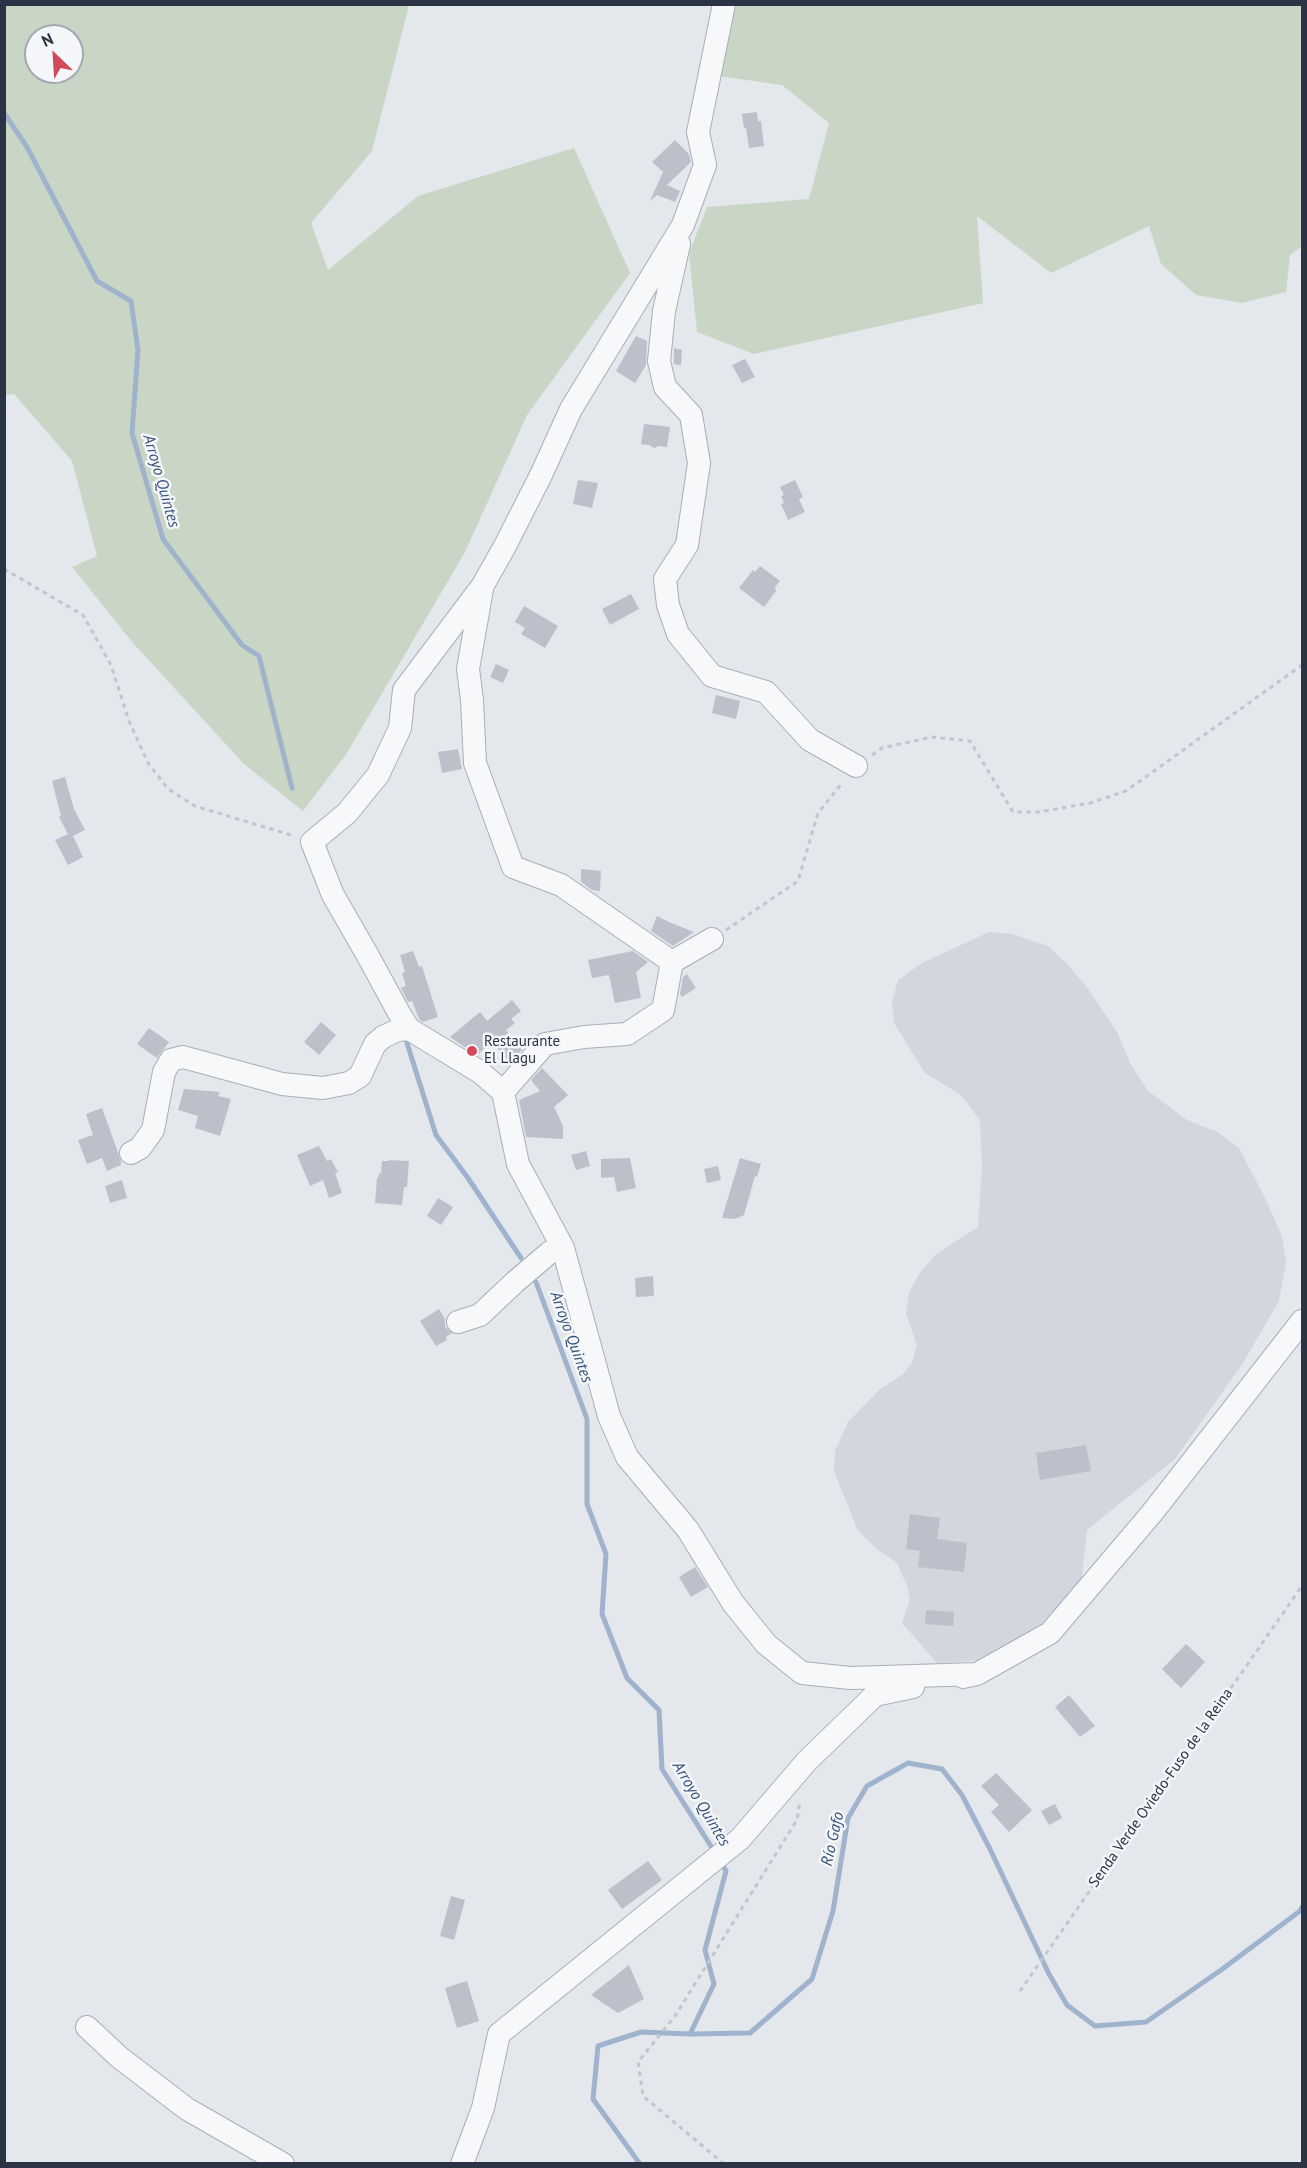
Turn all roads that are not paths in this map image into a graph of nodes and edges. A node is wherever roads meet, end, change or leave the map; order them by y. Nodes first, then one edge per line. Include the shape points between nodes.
1 (724, 4) edge
2 (684, 225) junction
3 (483, 585) junction
4 (856, 766) road end
5 (712, 939) road end
6 (672, 962) junction
7 (409, 1029) junction
8 (503, 1092) junction
9 (131, 1154) dead end
10 (561, 1246) junction
11 (1302, 1321) edge
12 (458, 1322) dead end
13 (977, 1674) junction
14 (87, 2027) dead end
15 (283, 2163) edge
16 (462, 2163) edge

1 - 2 street via 698,132 705,165
2 - 3 street via 571,409 531,496
2 - 4 street via 664,311 659,361 665,387 691,416 699,463 687,545 665,579 668,606 678,634 712,675 766,692 810,740
3 - 6 street via 468,669 475,763 513,867 561,885
3 - 7 street via 404,690 400,728 378,775 347,813 312,842 333,895
5 - 6 street
6 - 8 street via 663,1010 627,1034 545,1044
7 - 8 street via 480,1072
7 - 9 street via 382,1037 360,1076 349,1083 323,1088 282,1084 183,1057 171,1059 164,1072 153,1130
8 - 10 street via 518,1164
10 - 12 street via 523,1274 480,1315
10 - 13 street via 609,1416 627,1456 688,1530 733,1603 766,1644 801,1672 850,1678
11 - 13 street via 1152,1513 1050,1633
13 - 16 street via 875,1695 807,1761 740,1839 499,2034 483,2108
14 - 15 street via 187,2109

